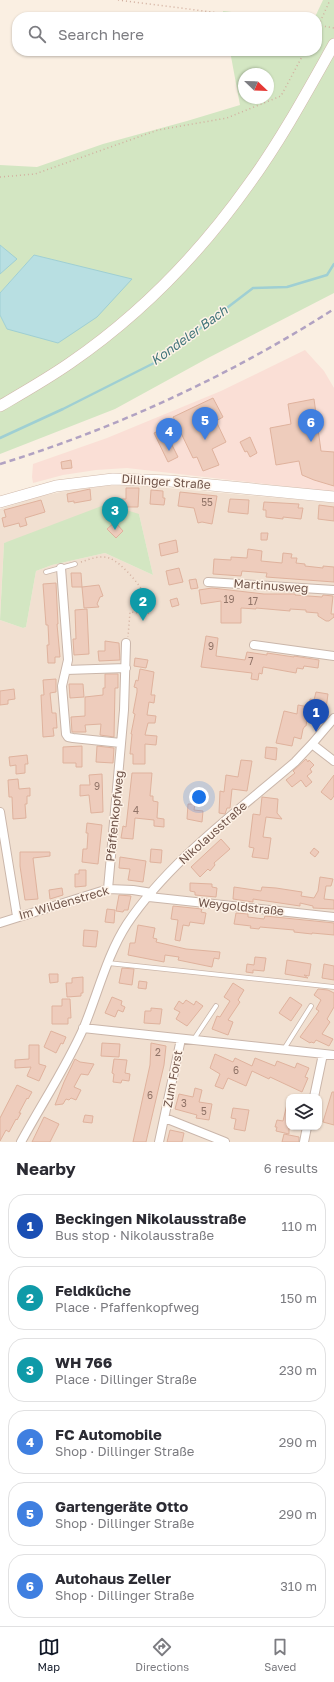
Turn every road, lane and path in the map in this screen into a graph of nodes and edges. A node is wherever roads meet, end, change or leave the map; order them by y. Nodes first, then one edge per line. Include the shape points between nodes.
1 (118, 0) edge
2 (330, 0) edge
3 (212, 12) edge
4 (322, 17) edge
5 (322, 26) edge
6 (334, 28) edge
7 (334, 44) edge
8 (302, 56) edge
9 (0, 177) edge
10 (0, 406) edge
11 (334, 497) edge
12 (0, 502) edge
13 (75, 564) joint
14 (61, 568) junction
15 (46, 572) dead end
16 (208, 582) dead end
17 (334, 590) edge
18 (126, 643) joint
19 (254, 645) dead end
20 (334, 656) edge
21 (126, 668) junction
22 (66, 670) junction
23 (334, 718) edge
24 (121, 743) junction
25 (312, 744) junction
26 (334, 761) edge
27 (0, 812) edge
28 (108, 889) junction
29 (150, 895) junction
30 (17, 916) junction
31 (334, 917) edge
32 (0, 923) edge
33 (108, 963) junction
34 (334, 987) edge
35 (216, 1006) dead end
36 (311, 1006) dead end
37 (83, 1028) junction
38 (181, 1039) junction
39 (193, 1040) junction
40 (284, 1050) junction
41 (323, 1054) junction
42 (334, 1055) edge
43 (315, 1094) edge
44 (165, 1118) junction
45 (307, 1130) edge
46 (21, 1142) edge
47 (160, 1142) edge
48 (226, 1142) edge
49 (304, 1142) edge

1 - 3 path
2 - 4 path
5 - 6 path
7 - 10 main road via 280,138 250,183 193,254 142,305 97,344 70,364
8 - 9 path via 280,96 228,118 158,130 36,174
11 - 12 main road, Dillinger Straße via 118,478 56,486
13 - 14 lane
13 - 18 path via 99,557 110,558 126,570 143,591 150,605 148,614 130,612 130,633
14 - 15 lane
14 - 22 street via 68,660
16 - 17 street, Martinusweg
18 - 21 street, Pfaffenkopfweg
19 - 20 street
21 - 22 street
21 - 24 street, Pfaffenkopfweg
22 - 24 street via 62,686 65,729 68,737
23 - 25 street, Nikolausstraße
24 - 28 street, Pfaffenkopfweg
25 - 26 street
25 - 29 street, Nikolausstraße via 295,762 179,863
27 - 30 street
28 - 29 street, Im Wildenstreck via 133,890
28 - 30 street, Im Wildenstreck
29 - 31 street, Weygoldstraße
29 - 33 street, Nikolausstraße via 127,925
30 - 32 street, Im Wildenstreck
33 - 34 lane
33 - 37 street, Nikolausstraße
35 - 39 lane
36 - 40 lane
37 - 38 street
37 - 46 street, Nikolausstraße
38 - 39 street
38 - 44 street, Zum Forst
39 - 40 street
40 - 41 street
41 - 42 street
41 - 43 street
44 - 47 street, Zum Forst
44 - 48 street, Zum Forst
45 - 49 street

